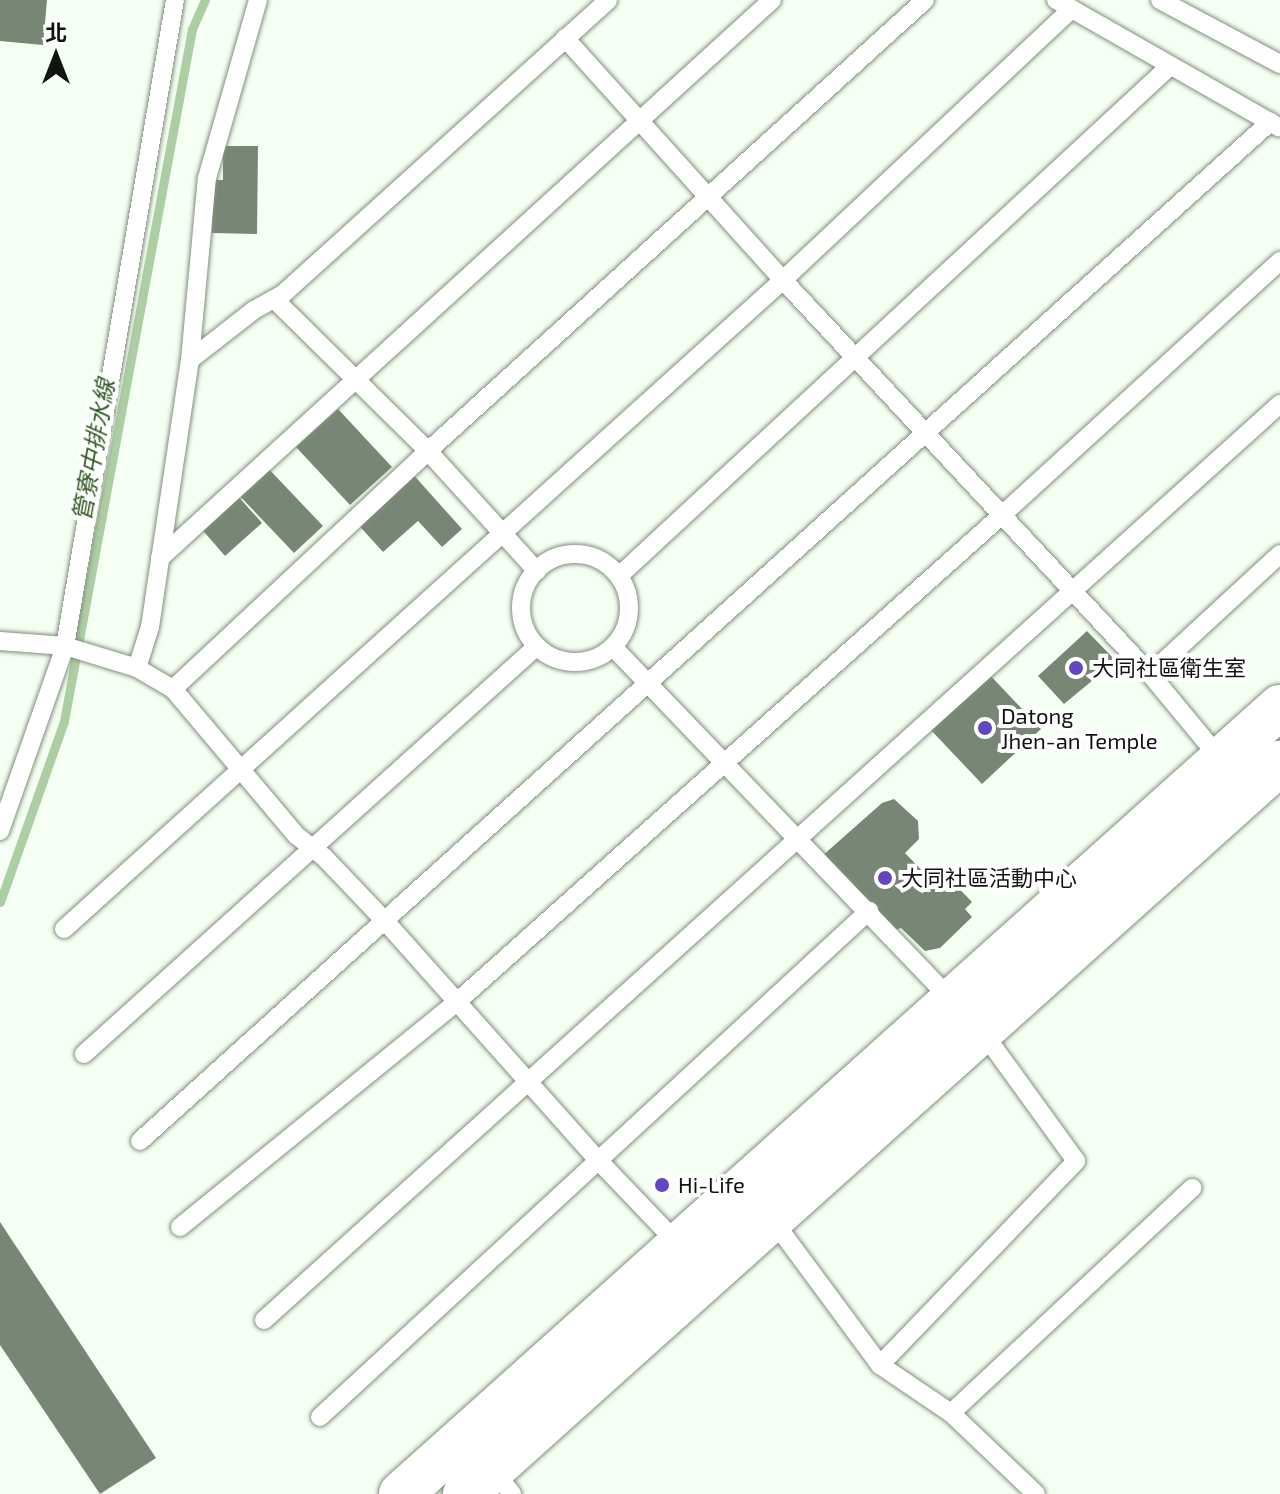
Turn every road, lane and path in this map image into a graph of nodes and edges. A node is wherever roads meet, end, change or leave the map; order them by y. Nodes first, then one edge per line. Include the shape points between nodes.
1 (175, 0) edge
2 (258, 0) edge
3 (608, 0) edge
4 (772, 0) edge
5 (925, 0) edge
6 (1160, 0) edge
7 (1064, 5) edge
8 (565, 38) junction
9 (1280, 64) edge
10 (1169, 67) junction
11 (640, 123) junction
12 (1275, 125) edge
13 (708, 198) junction
14 (1280, 261) edge
15 (783, 280) junction
16 (274, 299) junction
17 (855, 356) junction
18 (190, 360) junction
19 (358, 380) junction
20 (1280, 404) edge
21 (927, 433) junction
22 (428, 451) junction
23 (1002, 515) junction
24 (501, 533) junction
25 (1280, 554) edge
26 (160, 558) junction
27 (537, 571) junction
28 (620, 575) junction
29 (1073, 591) junction
30 (0, 641) edge
31 (65, 646) junction
32 (536, 647) junction
33 (614, 648) junction
34 (137, 668) junction
35 (1150, 674) junction
36 (648, 682) junction
37 (173, 689) junction
38 (1280, 707) edge
39 (724, 761) junction
40 (241, 769) junction
41 (1249, 771) edge
42 (0, 831) edge
43 (798, 837) junction
44 (313, 848) junction
45 (869, 911) junction
46 (385, 921) junction
47 (64, 929) dead end
48 (458, 1001) junction
49 (967, 1016) junction
50 (84, 1054) dead end
51 (529, 1080) junction
52 (140, 1141) dead end
53 (597, 1159) junction
54 (1192, 1188) dead end
55 (758, 1205) junction
56 (180, 1227) dead end
57 (694, 1260) junction
58 (264, 1320) dead end
59 (880, 1365) junction
60 (951, 1413) junction
61 (320, 1417) dead end
62 (481, 1467) edge
63 (401, 1494) edge
64 (1036, 1494) edge

1 - 31 lane
2 - 18 lane via 207,178
3 - 8 lane
4 - 11 lane
5 - 13 lane
6 - 9 lane
7 - 10 lane
7 - 15 lane
8 - 11 lane
8 - 16 lane
10 - 12 lane
10 - 17 lane
11 - 13 lane
11 - 19 lane
12 - 21 lane
13 - 15 lane
13 - 22 lane
14 - 23 lane
15 - 17 lane
15 - 24 lane
16 - 18 lane
16 - 19 lane
17 - 21 lane
17 - 28 lane
18 - 26 lane
19 - 22 lane
19 - 26 lane
20 - 29 lane
21 - 23 lane
21 - 36 lane
22 - 24 lane
22 - 37 lane
23 - 29 lane
23 - 39 lane
24 - 27 lane
24 - 40 lane
25 - 35 lane
26 - 34 lane via 150,627
27 - 28 lane via 551,559 580,555 602,561
27 - 32 lane via 521,600 522,625
28 - 33 lane via 629,596 629,620
29 - 35 lane
29 - 43 lane
30 - 31 lane
31 - 34 lane
31 - 42 lane
32 - 33 lane via 559,660 588,661
32 - 44 lane
33 - 36 lane
34 - 37 lane
35 - 41 lane
36 - 39 lane
36 - 46 lane
37 - 40 lane
38 - 41 main road
39 - 43 lane
39 - 48 lane
40 - 44 lane
40 - 47 lane
41 - 49 main road
43 - 45 lane
43 - 51 lane
44 - 46 lane
44 - 50 lane
45 - 49 lane
45 - 53 lane
46 - 48 lane
46 - 52 lane
48 - 51 lane
48 - 56 lane
49 - 55 main road
49 - 59 lane via 1076,1161
51 - 53 lane
51 - 58 lane
53 - 57 lane
53 - 61 lane
54 - 60 lane
55 - 57 main road
55 - 59 lane
57 - 62 main road
59 - 60 lane
60 - 64 lane
62 - 63 main road

